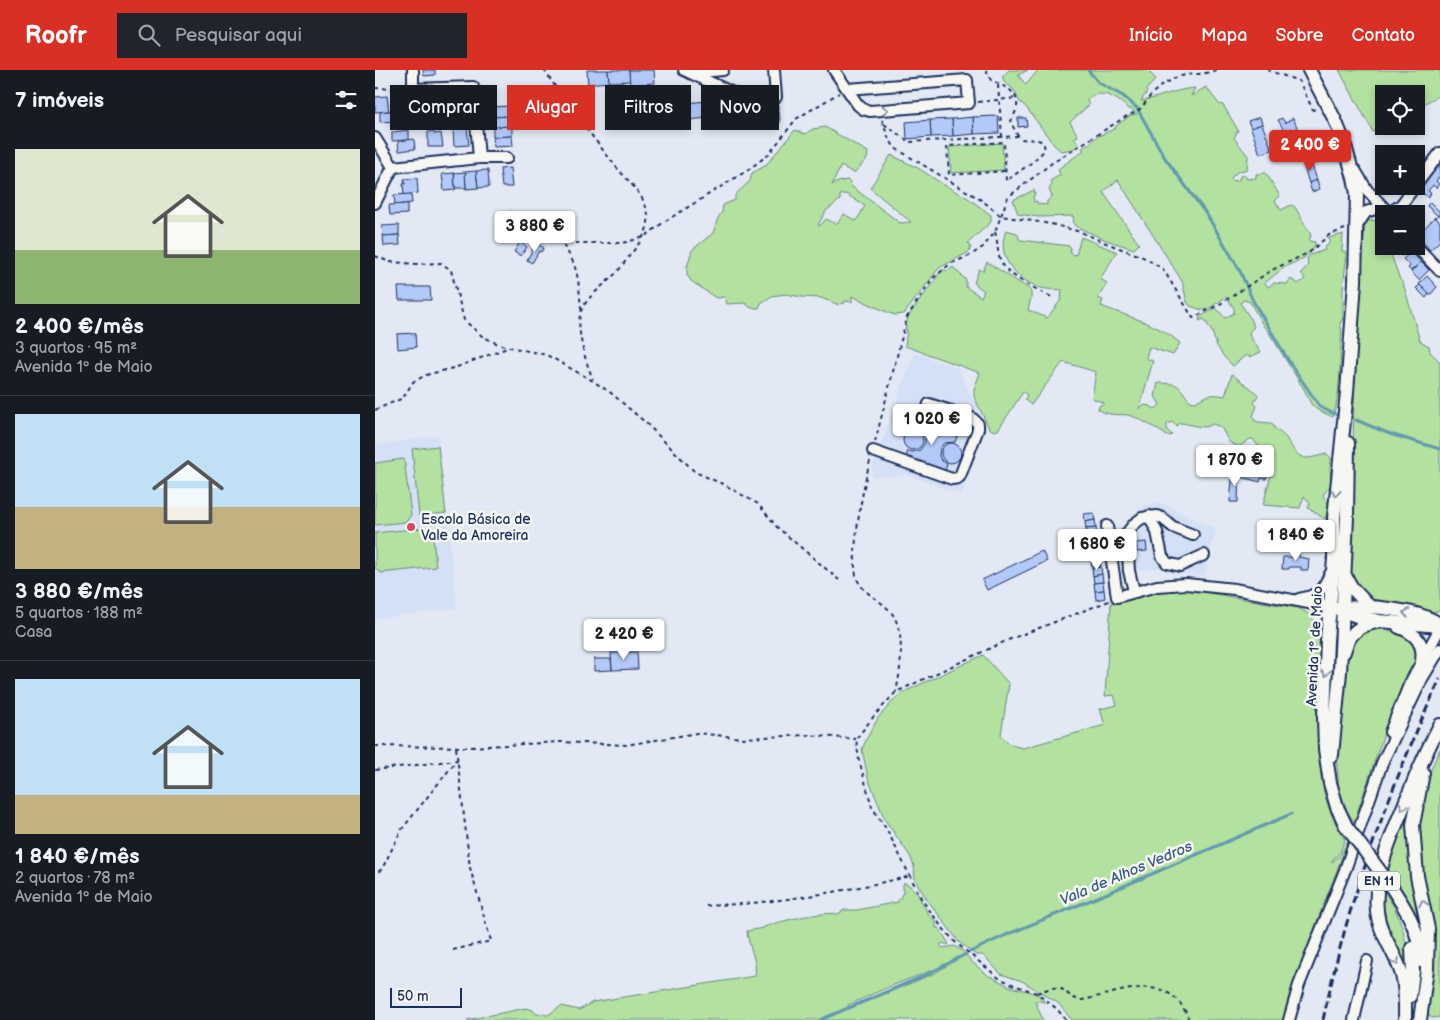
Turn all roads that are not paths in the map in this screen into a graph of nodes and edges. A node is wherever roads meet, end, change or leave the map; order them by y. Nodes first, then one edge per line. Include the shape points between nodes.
1 (413, 70) edge
2 (723, 70) edge
3 (774, 70) edge
4 (834, 70) edge
5 (1309, 70) edge
6 (687, 71) edge
7 (413, 85) edge
8 (847, 89) junction
9 (477, 130) edge
10 (375, 138) edge
11 (1440, 154) edge
12 (479, 158) junction
13 (507, 158) dead end
14 (1350, 160) junction
15 (393, 167) junction
16 (1425, 173) edge
17 (375, 202) edge
18 (1381, 205) edge
19 (1375, 212) edge
20 (1356, 227) junction
21 (1424, 255) edge
22 (1440, 272) edge
23 (1347, 392) junction
24 (925, 416) dead end
25 (873, 451) road end
26 (1149, 516) junction
27 (1107, 526) dead end
28 (1193, 535) dead end
29 (1204, 555) dead end
30 (1335, 559) junction
31 (1344, 573) junction
32 (1134, 591) junction
33 (1293, 599) junction
34 (1370, 606) junction
35 (1336, 608) junction
36 (1385, 622) junction
37 (1440, 626) edge
38 (1440, 650) edge
39 (1422, 661) junction
40 (1340, 672) junction
41 (1440, 725) edge
42 (1428, 746) junction
43 (1330, 782) junction
44 (1373, 788) junction
45 (1399, 898) junction
46 (1367, 961) dead end
47 (1422, 1004) junction
48 (1289, 1020) edge
49 (1354, 1020) edge
50 (1406, 1020) edge
51 (1420, 1020) edge

1 - 7 street
2 - 6 street
3 - 6 street via 776,97 748,100
4 - 8 street
5 - 14 main road, Avenida 1º de Maio via 1335,120
8 -> 8 street via 858,105 870,111 969,103 967,80
9 - 12 street
10 - 15 street
11 - 16 street
12 - 13 street
12 - 15 street
14 - 18 street via 1363,185
14 - 20 main road, Avenida 1º de Maio via 1357,194
15 - 17 street
19 - 20 street via 1367,212
20 - 23 main road, Avenida 1º de Maio
21 - 22 street
23 -> 30 main road, Avenida 1º de Maio via 1334,518
23 - 31 main road, Avenida 1º de Maio via 1349,474
24 - 25 street via 929,404 972,418 978,424 958,478 952,479
26 - 28 street via 1162,518 1173,527
26 - 29 street via 1157,532 1161,556 1167,563 1180,566
26 - 32 street via 1127,532 1129,571
27 - 32 street via 1117,597
30 - 33 street via 1325,586 1316,594
30 - 35 main road, Avenida 1º de Maio
31 - 34 main road via 1352,588
31 - 35 main road, Avenida 1º de Maio
32 - 33 street via 1186,584
33 - 35 street
34 - 35 main road
37 -> 34 main road via 1427,617
35 - 36 main road
35 - 40 main road, Avenida 1º de Maio
35 -> 43 main road, Avenida 1º de Maio via 1325,717
36 - 37 main road
36 - 39 main road via 1408,630 1418,638 1423,649
36 - 40 main road via 1365,624 1355,630 1346,644
37 - 39 street
38 - 44 street via 1422,679
39 - 44 street via 1396,716
40 - 43 main road, Avenida 1º de Maio
41 - 42 main road, EN 11
47 -> 42 main road, EN 11 via 1428,929 1417,876 1413,825
42 -> 50 main road, EN 11 via 1390,839 1377,890 1377,912 1405,989
43 - 45 main road, Avenida 1º de Maio, bridge via 1346,826
44 - 48 street via 1345,870 1299,985
45 - 47 main road via 1416,929
45 - 50 main road via 1412,951
46 - 49 street
47 - 51 main road, EN 11

